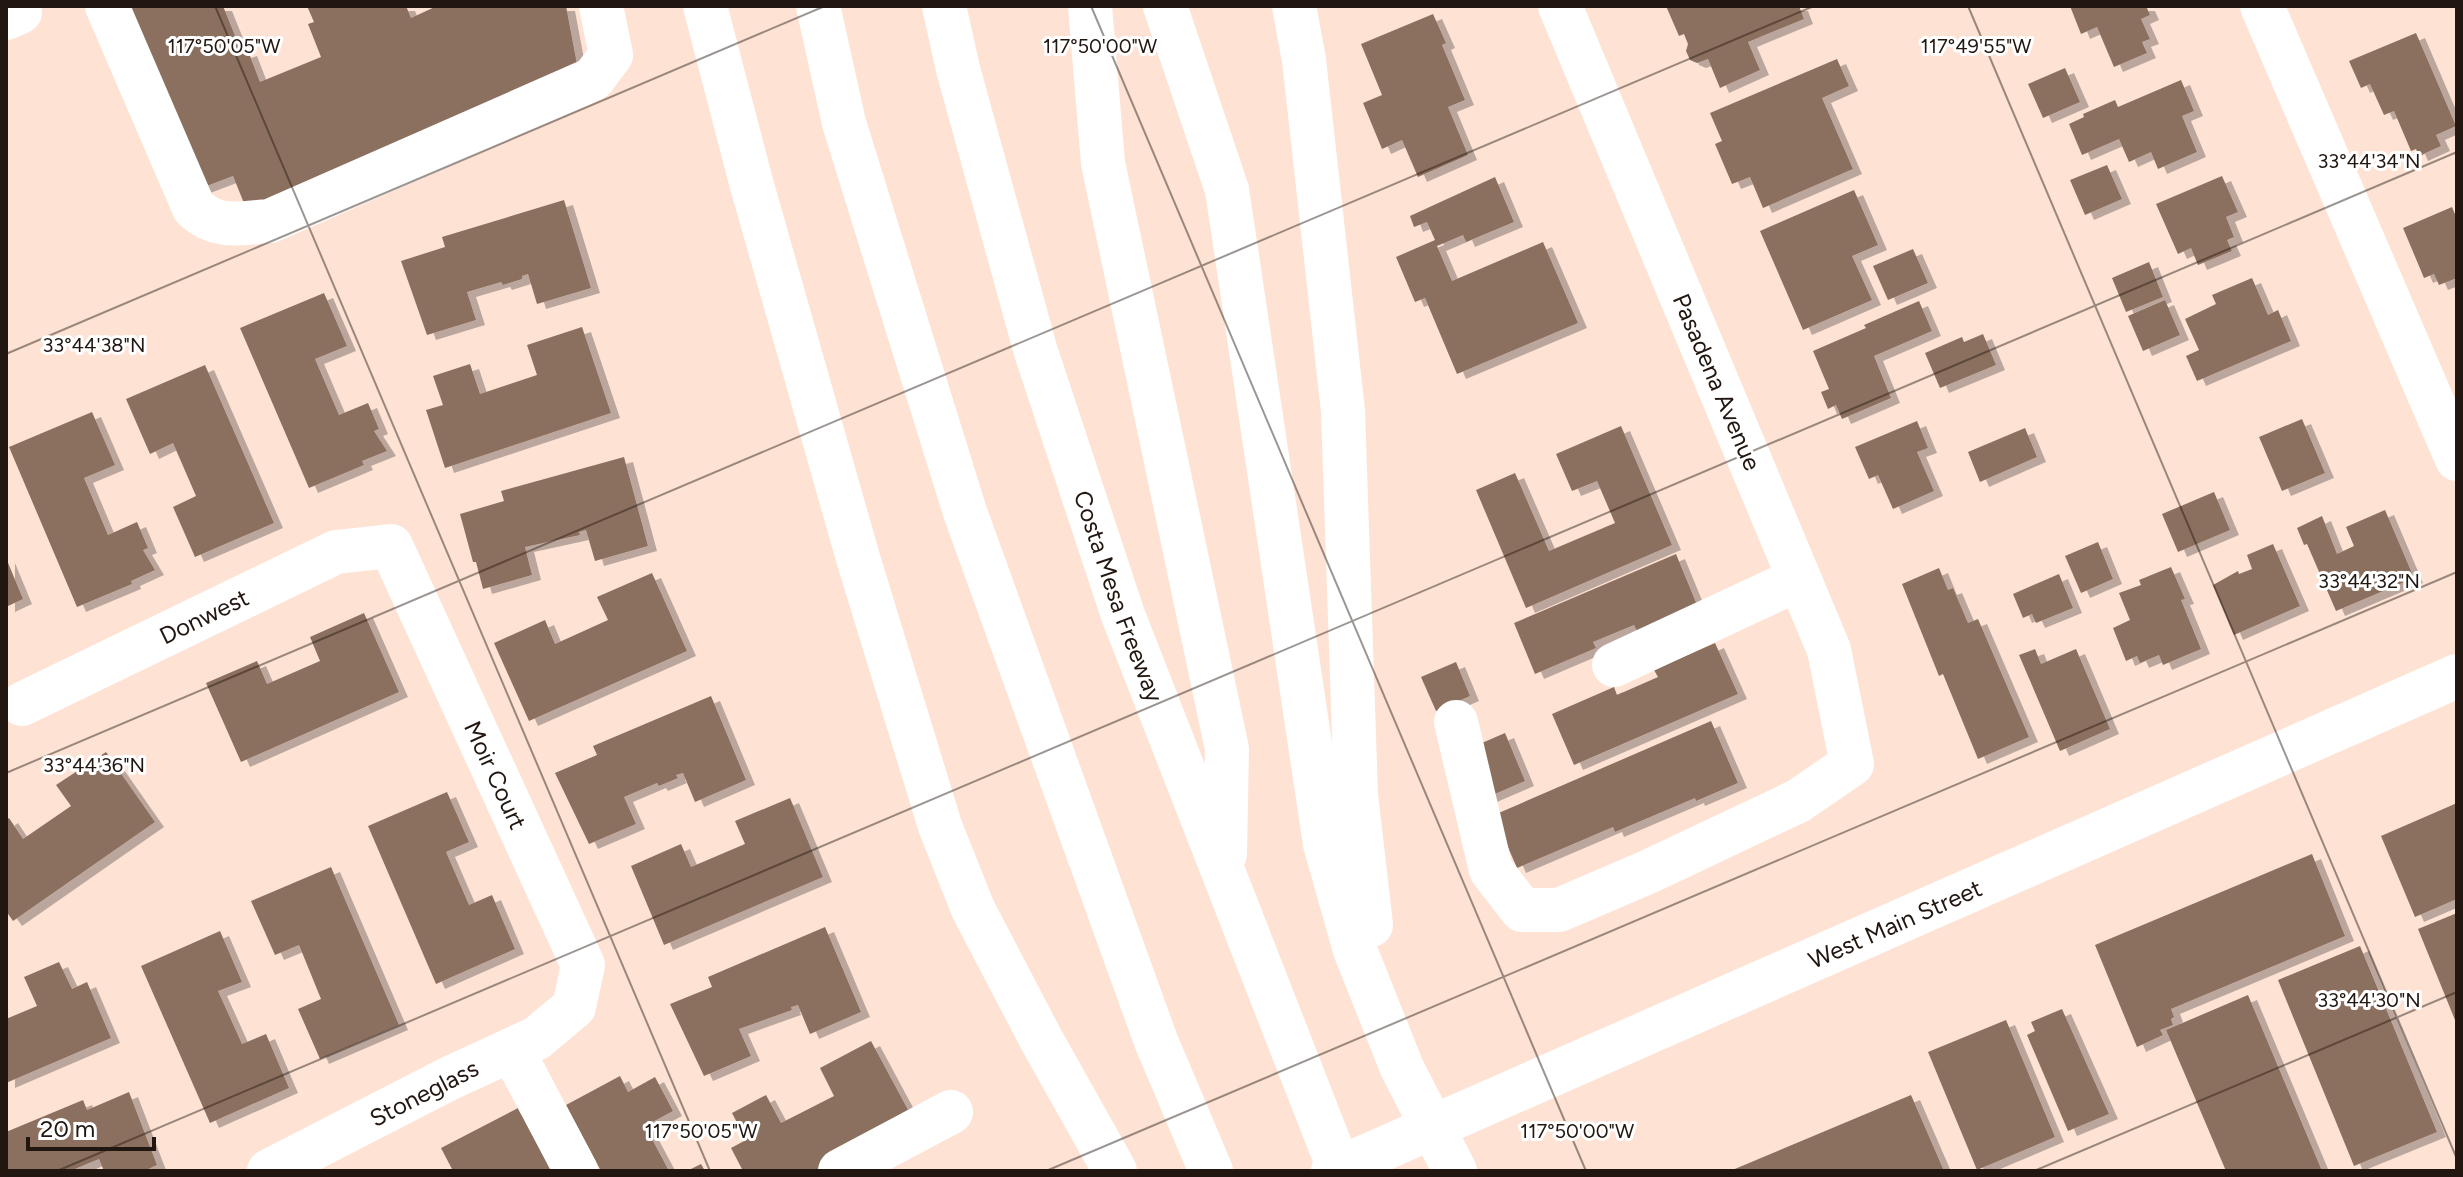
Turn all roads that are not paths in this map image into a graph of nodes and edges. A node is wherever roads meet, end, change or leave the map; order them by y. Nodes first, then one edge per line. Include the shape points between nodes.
1 (17, 6) edge
2 (107, 6) edge
3 (601, 6) edge
4 (705, 6) edge
5 (818, 6) edge
6 (944, 6) edge
7 (1090, 6) edge
8 (1165, 6) edge
9 (1294, 6) edge
10 (1560, 6) edge
11 (2262, 6) edge
12 (6, 18) edge
13 (2457, 459) edge
14 (391, 546) joint
15 (1799, 579) junction
16 (1614, 665) dead end
17 (2457, 676) edge
18 (22, 704) dead end
19 (1456, 722) dead end
20 (1224, 876) junction
21 (574, 1007) joint
22 (512, 1050) junction
23 (1402, 1068) junction
24 (951, 1112) dead end
25 (269, 1171) edge
26 (576, 1171) edge
27 (840, 1171) edge
28 (1115, 1171) edge
29 (1211, 1171) edge
30 (1333, 1171) edge
31 (1340, 1171) edge
32 (1455, 1171) edge

1 - 12 main road via 20,12
2 - 3 main road via 194,208 207,220 227,224 270,221 593,79 611,55
4 - 28 main road via 858,558 940,826 973,909
5 - 29 main road via 844,123 965,512 1156,1041
6 - 20 main road, Costa Mesa Freeway via 1036,352 1123,615
7 - 20 main road via 1103,163 1227,749
8 - 23 main road via 1227,190 1325,844 1355,950
9 - 23 main road via 1343,411 1356,795 1367,910
10 - 15 main road, Pasadena Avenue
11 - 13 main road
14 - 18 main road, Donwest via 336,552
14 - 21 main road, Moir Court via 583,965
15 - 16 main road
15 - 19 main road, Pasadena Avenue via 1829,650 1852,764 1798,801 1559,910 1522,910 1491,870
17 - 30 main road, West Main Street
20 - 31 main road, Costa Mesa Freeway
21 - 22 main road, Stoneglass via 537,1038
22 - 25 main road, Stoneglass
22 - 26 main road
23 - 32 main road
24 - 27 main road

